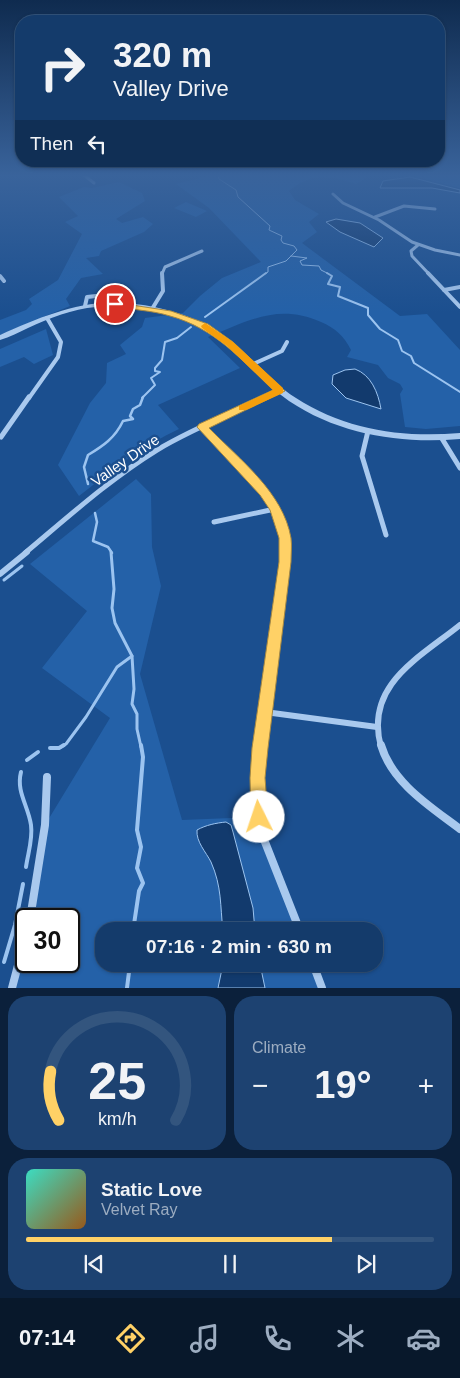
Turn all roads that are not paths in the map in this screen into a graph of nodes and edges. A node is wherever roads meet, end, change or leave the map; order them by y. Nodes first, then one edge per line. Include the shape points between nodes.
1 (381, 221) edge
2 (418, 245) junction
3 (202, 251) dead end
4 (460, 254) edge
5 (0, 276) edge
6 (4, 281) dead end
7 (460, 287) edge
8 (444, 290) junction
9 (460, 307) edge
10 (152, 309) junction
11 (47, 318) junction
12 (0, 338) edge
13 (286, 342) dead end
14 (251, 365) junction
15 (280, 391) junction
16 (202, 427) junction
17 (368, 431) junction
18 (460, 436) edge
19 (1, 437) edge
20 (441, 437) junction
21 (460, 468) edge
22 (275, 509) junction
23 (214, 522) dead end
24 (386, 535) dead end
25 (0, 574) edge
26 (460, 624) edge
27 (265, 712) junction
28 (377, 727) junction
29 (47, 776) dead end
30 (460, 829) edge
31 (32, 908) edge
32 (296, 922) edge
33 (316, 972) edge
34 (16, 973) edge
35 (12, 988) edge
36 (322, 988) edge

1 - 2 street
2 - 4 street
2 - 8 street via 410,253
3 - 10 street via 165,267 163,294
5 - 6 street
7 - 8 street
8 - 9 street
10 - 11 street via 106,304 85,306
10 - 14 street via 189,318 205,326
11 - 12 street
11 - 19 street via 61,342 58,357
13 - 14 street via 282,351
14 - 15 street
15 - 16 street, Valley Drive
15 - 17 street via 315,412
16 - 22 street via 264,492
16 - 25 street, Valley Drive via 131,468
17 - 20 street
17 - 24 street via 362,456
18 - 20 street
20 - 21 street
22 - 23 street
22 - 27 street via 285,538 285,562
26 - 28 street via 386,689
27 - 28 street
27 - 32 street via 258,778 259,817 269,855
28 - 30 street via 391,768 410,790
29 - 31 street via 45,826
33 - 36 street
34 - 35 street

